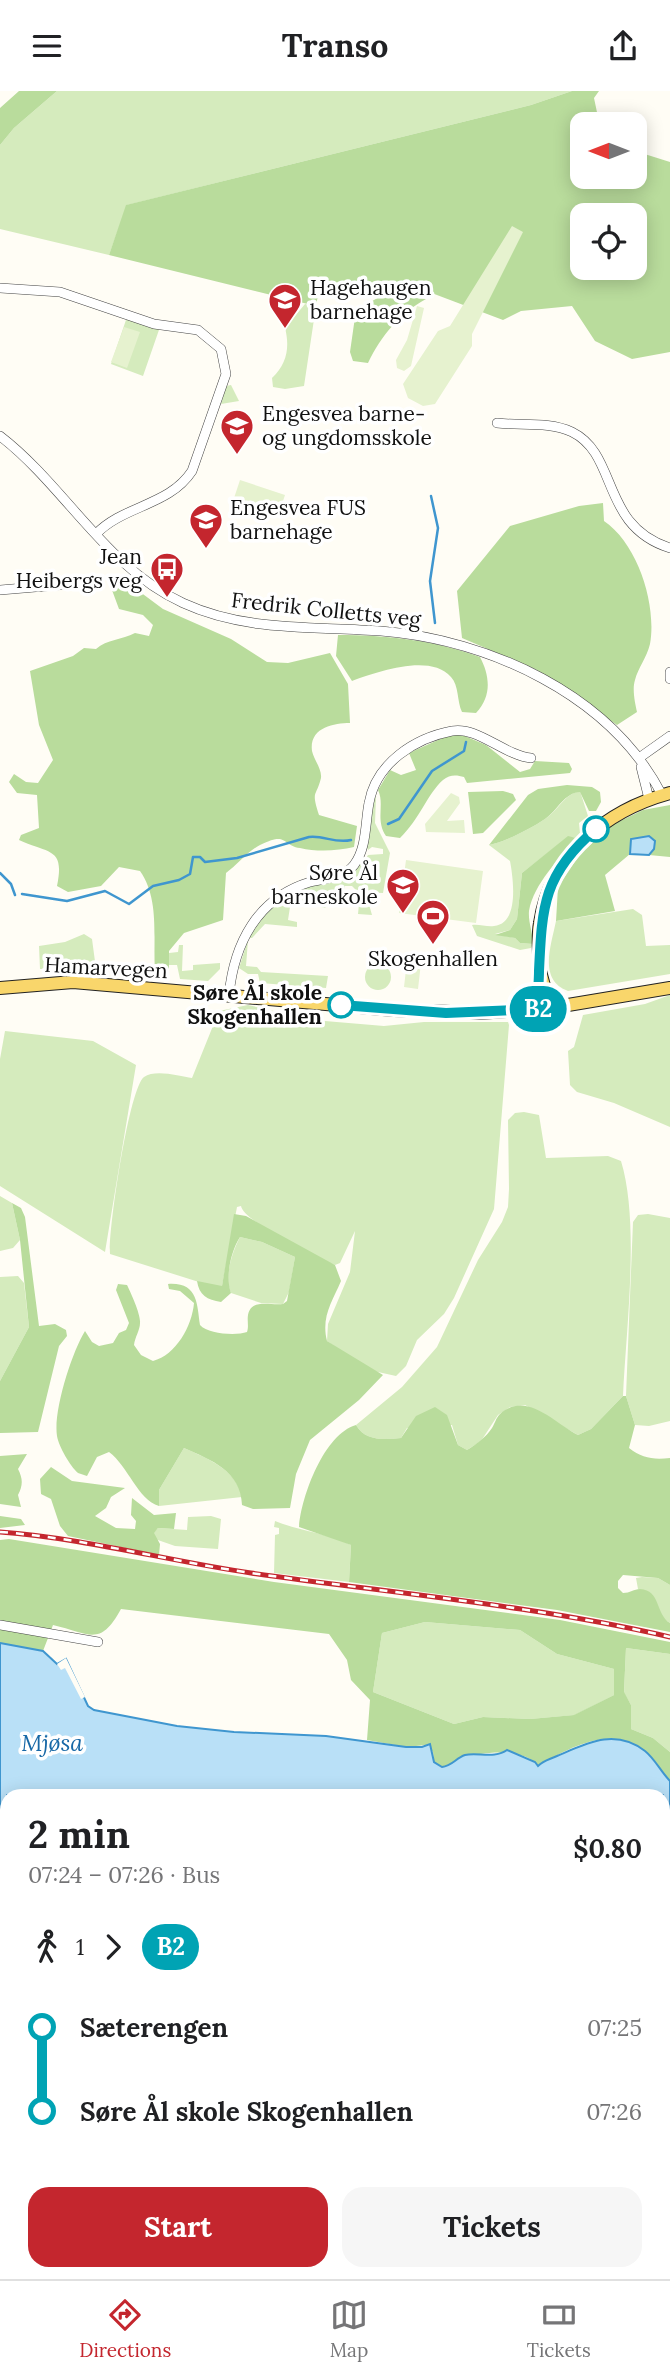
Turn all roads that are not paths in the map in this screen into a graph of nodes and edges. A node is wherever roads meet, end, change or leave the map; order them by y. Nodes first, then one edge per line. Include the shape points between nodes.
1 (0, 288) edge
2 (497, 423) dead end
3 (0, 436) edge
4 (96, 534) junction
5 (670, 548) edge
6 (95, 582) dead end
7 (0, 590) edge
8 (670, 672) edge
9 (670, 679) edge
10 (670, 736) edge
11 (531, 758) dead end
12 (639, 758) junction
13 (660, 796) edge
14 (0, 988) edge
15 (670, 988) edge
16 (229, 995) junction
17 (544, 1008) junction
18 (0, 1625) edge
19 (98, 1642) dead end

1 - 4 street via 60,292 154,324 192,328 208,336 225,358 226,374 185,482 107,523
2 - 5 street via 553,426 579,436 596,454 619,508 632,526
3 - 4 street, Fredrik Colletts veg
4 - 12 street, Fredrik Colletts veg via 143,579 204,612 246,624 415,635 501,658 584,707
6 - 7 street
8 - 9 street
10 - 12 street
11 - 16 street via 508,753 460,730 398,754 372,792 354,865 344,873 294,889 256,918 239,946
12 - 13 street, Fredrik Colletts veg
13 - 17 main road via 598,826 559,871 545,898 540,924
14 - 16 main road, Hamarvegen via 73,982
15 - 17 main road, Hamarvegen
16 - 17 main road, Hamarvegen via 446,1013
18 - 19 street

